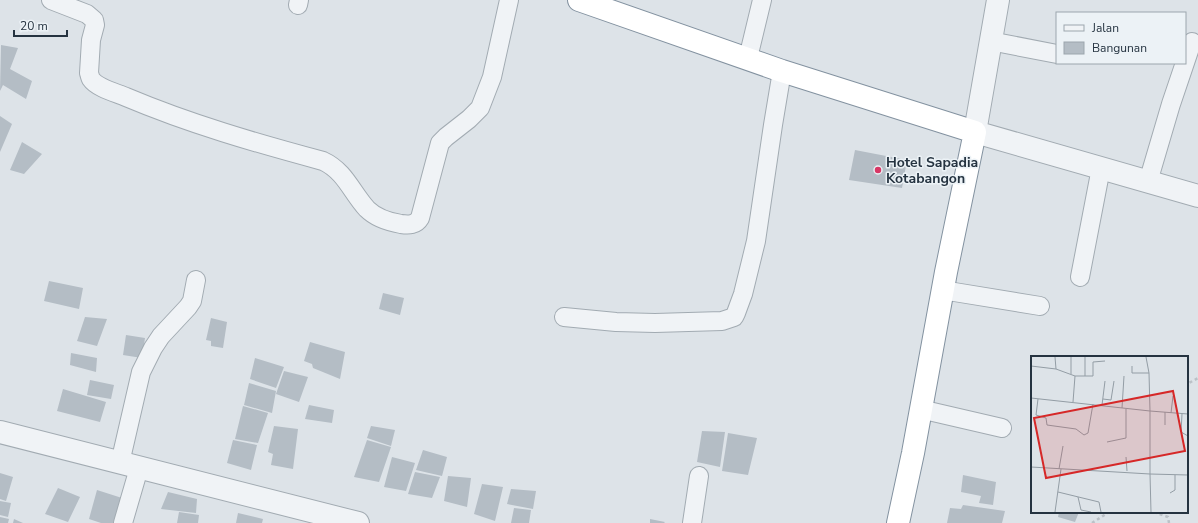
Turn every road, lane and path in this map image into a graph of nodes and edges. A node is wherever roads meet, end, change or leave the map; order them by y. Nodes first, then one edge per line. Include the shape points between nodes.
1 (51, 0) edge
2 (510, 0) edge
3 (762, 0) edge
4 (998, 0) edge
5 (585, 1) edge
6 (990, 41) junction
7 (1192, 42) dead end
8 (1056, 54) edge
9 (748, 58) junction
10 (1186, 60) edge
11 (1185, 64) edge
12 (782, 70) junction
13 (975, 132) junction
14 (1101, 168) junction
15 (1148, 182) junction
16 (1198, 196) edge
17 (1080, 277) dead end
18 (196, 280) dead end
19 (942, 290) junction
20 (1040, 306) dead end
21 (564, 317) dead end
22 (1198, 378) edge
23 (1188, 386) edge
24 (920, 409) junction
25 (1002, 428) dead end
26 (0, 432) edge
27 (130, 465) junction
28 (699, 476) dead end
29 (1107, 513) edge
30 (1157, 513) edge
31 (122, 523) edge
32 (358, 523) edge
33 (692, 523) edge
34 (898, 523) edge
35 (1092, 523) edge
36 (1170, 523) edge

1 - 2 street via 87,14 94,20 89,74 96,84 192,123 332,165 368,210 384,220 407,225 415,223 420,218 440,143 480,108 492,77
3 - 9 street
4 - 6 street
5 - 9 highway
6 - 8 street
6 - 13 street
7 - 10 street
9 - 12 highway
11 - 15 street
12 - 13 highway
12 - 21 street via 756,241 743,294 734,317 722,322 655,323
13 - 14 street
13 - 19 highway
14 - 15 street
14 - 17 street
15 - 16 street
18 - 27 street via 192,301 153,348 141,372
19 - 20 street
19 - 24 highway
22 - 23 path
24 - 25 street
24 - 34 highway
26 - 27 street
27 - 31 street
27 - 32 street
28 - 33 street
29 - 35 path
30 - 36 path via 1168,517

